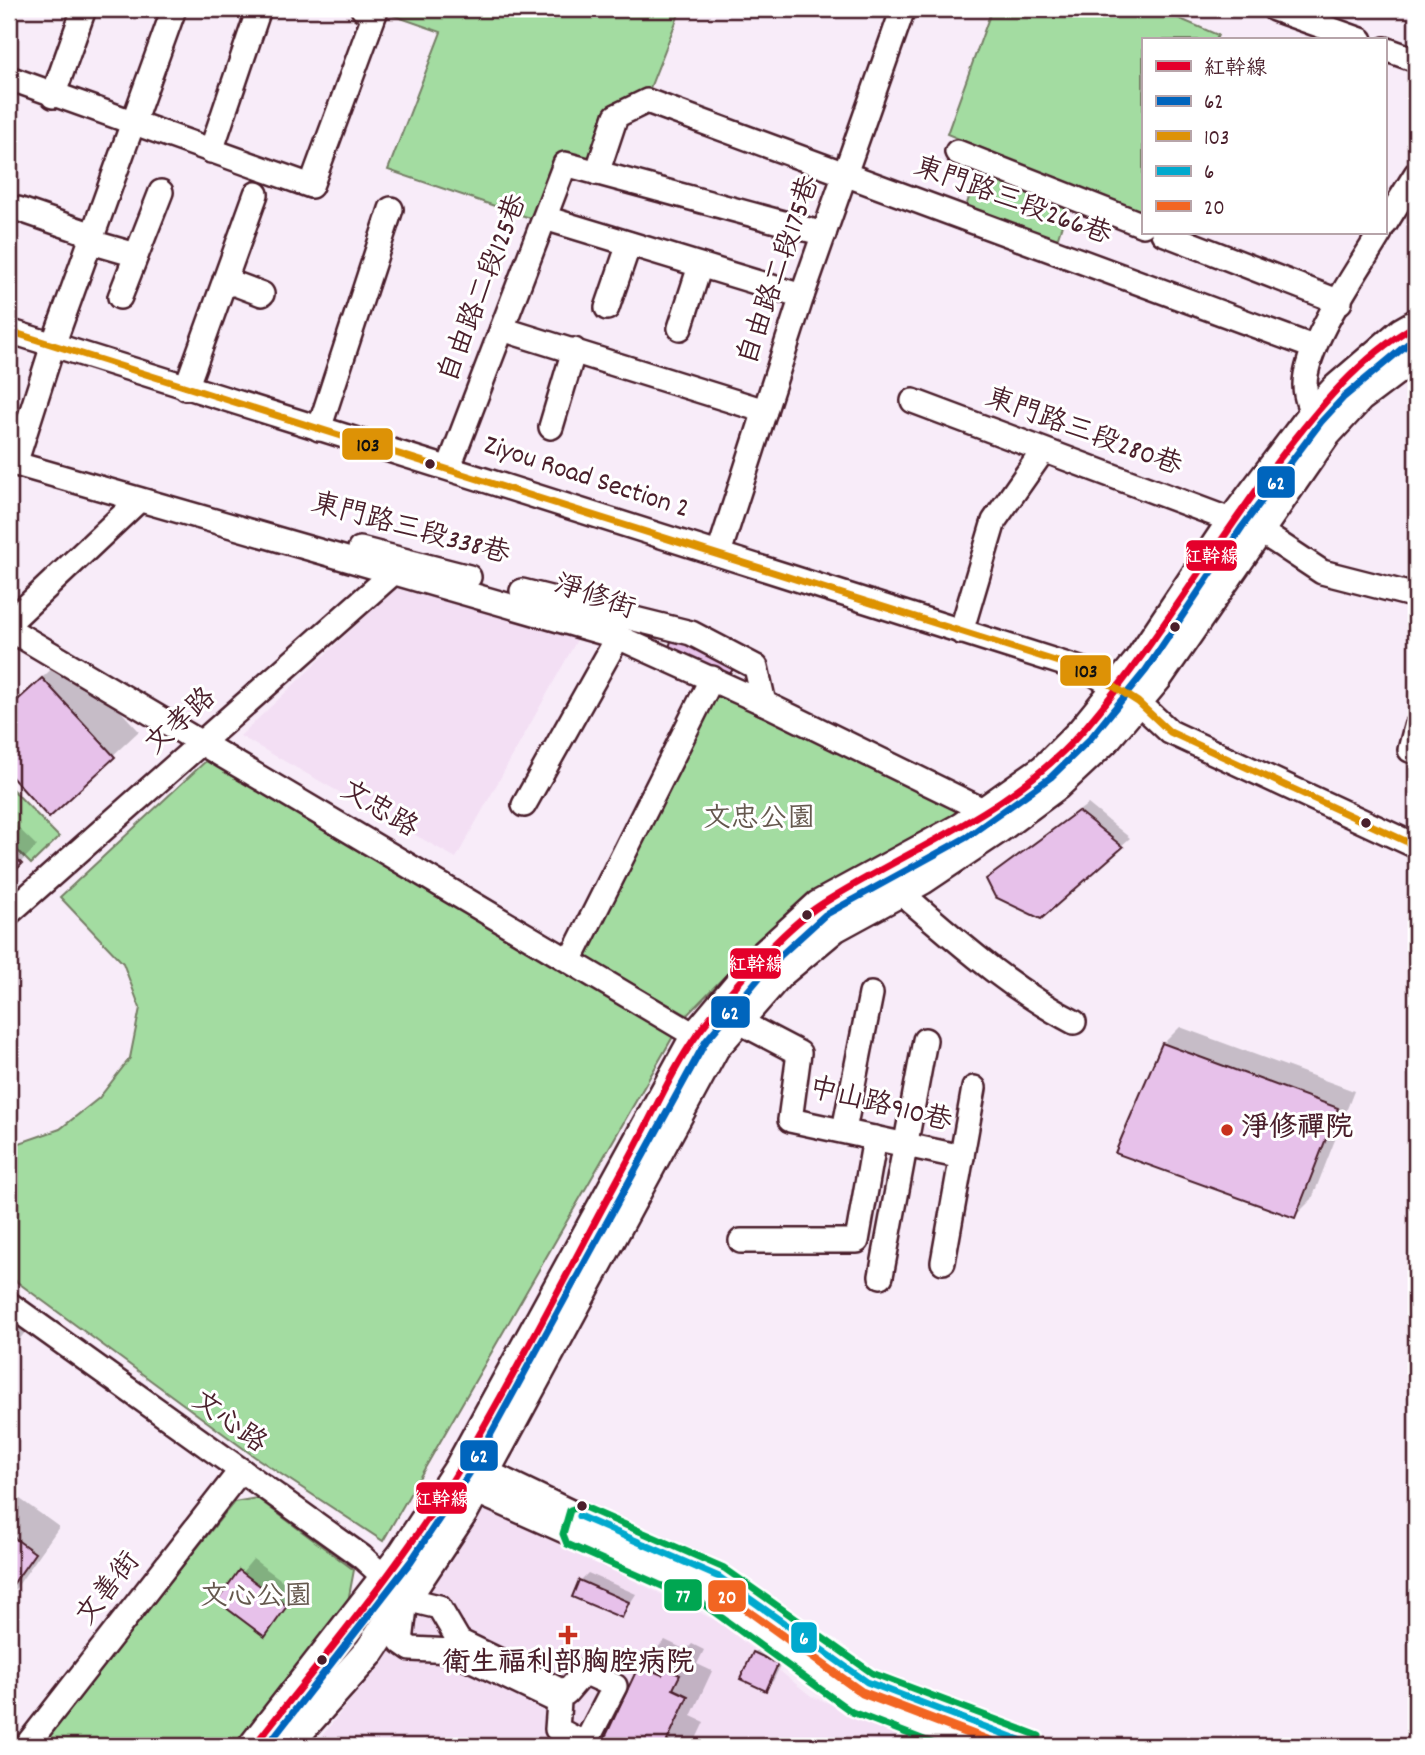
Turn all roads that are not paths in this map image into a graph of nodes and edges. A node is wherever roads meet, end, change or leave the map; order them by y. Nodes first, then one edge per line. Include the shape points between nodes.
1 (85, 9) edge
2 (174, 9) edge
3 (259, 9) edge
4 (363, 9) edge
5 (903, 9) edge
6 (1274, 9) edge
7 (1355, 38) edge
8 (1386, 49) edge
9 (1416, 60) edge
10 (9, 78) edge
11 (53, 96) junction
12 (133, 124) junction
13 (211, 151) junction
14 (957, 152) dead end
15 (597, 173) junction
16 (846, 173) junction
17 (1416, 174) edge
18 (161, 192) dead end
19 (256, 194) dead end
20 (18, 209) dead end
21 (391, 209) dead end
22 (545, 218) junction
23 (1386, 222) edge
24 (1142, 225) edge
25 (824, 234) junction
26 (1166, 234) edge
27 (1379, 234) edge
28 (92, 238) junction
29 (629, 244) junction
30 (136, 255) junction
31 (700, 266) junction
32 (225, 280) junction
33 (262, 294) dead end
34 (802, 296) junction
35 (120, 297) dead end
36 (1340, 302) junction
37 (607, 308) dead end
38 (1416, 325) edge
39 (680, 328) dead end
40 (502, 329) junction
41 (9, 331) edge
42 (53, 345) junction
43 (1314, 347) junction
44 (574, 350) junction
45 (1416, 354) edge
46 (186, 388) junction
47 (913, 401) dead end
48 (765, 411) junction
49 (1319, 425) junction
50 (551, 427) dead end
51 (319, 429) junction
52 (1043, 451) junction
53 (12, 463) edge
54 (449, 467) junction
55 (139, 500) junction
56 (1245, 525) junction
57 (719, 553) junction
58 (392, 574) junction
59 (1416, 596) edge
60 (9, 623) edge
61 (9, 629) edge
62 (961, 632) junction
63 (618, 637) junction
64 (712, 678) junction
65 (1128, 695) junction
66 (764, 703) junction
67 (1416, 727) edge
68 (205, 743) junction
69 (1416, 752) edge
70 (523, 805) dead end
71 (992, 820) junction
72 (1416, 846) edge
73 (893, 879) junction
74 (9, 913) edge
75 (571, 959) junction
76 (872, 994) dead end
77 (738, 1021) junction
78 (1074, 1022) dead end
79 (925, 1040) dead end
80 (706, 1041) junction
81 (974, 1088) dead end
82 (844, 1130) junction
83 (875, 1138) junction
84 (907, 1145) junction
85 (962, 1157) junction
86 (741, 1241) dead end
87 (943, 1262) dead end
88 (881, 1276) dead end
89 (9, 1304) edge
90 (241, 1470) junction
91 (473, 1477) junction
92 (386, 1577) junction
93 (406, 1599) junction
94 (971, 1739) edge
95 (26, 1746) edge
96 (254, 1746) edge
97 (285, 1746) edge
98 (1035, 1746) edge

1 - 11 street
2 - 12 street
3 - 13 street
4 - 13 street via 375,13 311,186
5 - 16 street, 自由路二段175巷
6 - 7 street
8 - 9 street
10 - 11 street
11 - 12 street
12 - 13 street
12 - 28 street
14 - 24 street
15 - 16 street, 東門路三段266巷 via 616,116 647,102
15 - 22 street, 自由路二段125巷 via 565,164
15 - 25 street
16 - 25 street, 自由路二段175巷
16 - 43 street, 東門路三段266巷
17 - 23 street
18 - 30 street
19 - 32 street
20 - 28 street
21 - 51 street
22 - 29 street
22 - 40 street, 自由路二段125巷
25 - 34 street, 自由路二段175巷
26 - 36 street
27 - 36 street
28 - 30 street
28 - 42 street
29 - 31 street
29 - 37 street
30 - 35 street
31 - 34 street
31 - 39 street
32 - 33 street
32 - 46 street
34 - 48 street, 自由路二段175巷
36 - 43 street
38 - 49 main road via 1337,388
40 - 44 street
40 - 54 street, 自由路二段125巷
41 - 42 street, Ziyou Road Section 2
42 - 46 street, Ziyou Road Section 2
42 - 53 street
43 - 49 street via 1305,385
44 - 48 street
44 - 50 street
45 - 49 main road
46 - 51 street, Ziyou Road Section 2
47 - 52 street, 東門路三段280巷
48 - 57 street, 自由路二段175巷
49 - 56 main road
51 - 54 street, Ziyou Road Section 2
52 - 56 street, 東門路三段280巷
52 - 62 street via 994,522
53 - 55 street, 東門路三段338巷
54 - 57 street, Ziyou Road Section 2
55 - 58 street, 淨修街
55 - 60 street
55 - 66 street, 東門路三段338巷 via 159,496 691,633 756,667
56 - 59 street, 東門路三段280巷 via 1322,572
56 - 65 main road
57 - 62 street, Ziyou Road Section 2
58 - 63 street, 淨修街
58 - 68 street, 文孝路 via 243,699
61 - 68 street, 文忠路
62 - 65 street, Ziyou Road Section 2 via 1093,673
63 - 64 street, 淨修街
63 - 70 street
64 - 66 street, 淨修街
64 - 75 street
65 - 71 main road
65 - 72 street, Ziyou Road Section 2 via 1170,732
66 - 71 street, 淨修街
67 - 69 street via 1410,750
68 - 74 street, 文孝路
68 - 75 street, 文忠路
71 - 73 main road via 962,828
73 - 77 main road via 779,973
73 - 78 street via 992,971
73 - 80 main road via 819,906 761,959
75 - 80 street, 文忠路
76 - 82 street
77 - 80 main road
77 - 82 street, 中山路910巷 via 799,1053 790,1120
79 - 84 street
80 - 91 main road
81 - 85 street, 中山路910巷
82 - 83 street, 中山路910巷
83 - 84 street, 中山路910巷
83 - 86 street via 857,1241
84 - 85 street, 中山路910巷
84 - 88 street
85 - 87 street, 中山路910巷
89 - 90 street, 文心路
90 - 92 street, 文心路
90 - 95 street, 文善街
91 - 92 main road
91 - 93 main road
91 - 94 street via 576,1525 719,1577 867,1682
92 - 93 street, 文心路
92 - 96 main road
93 - 93 street via 401,1642 411,1649 453,1651 559,1703 557,1729 586,1744 615,1686 584,1672 566,1693 459,1641 439,1607
93 - 97 main road via 370,1651
94 - 98 street

